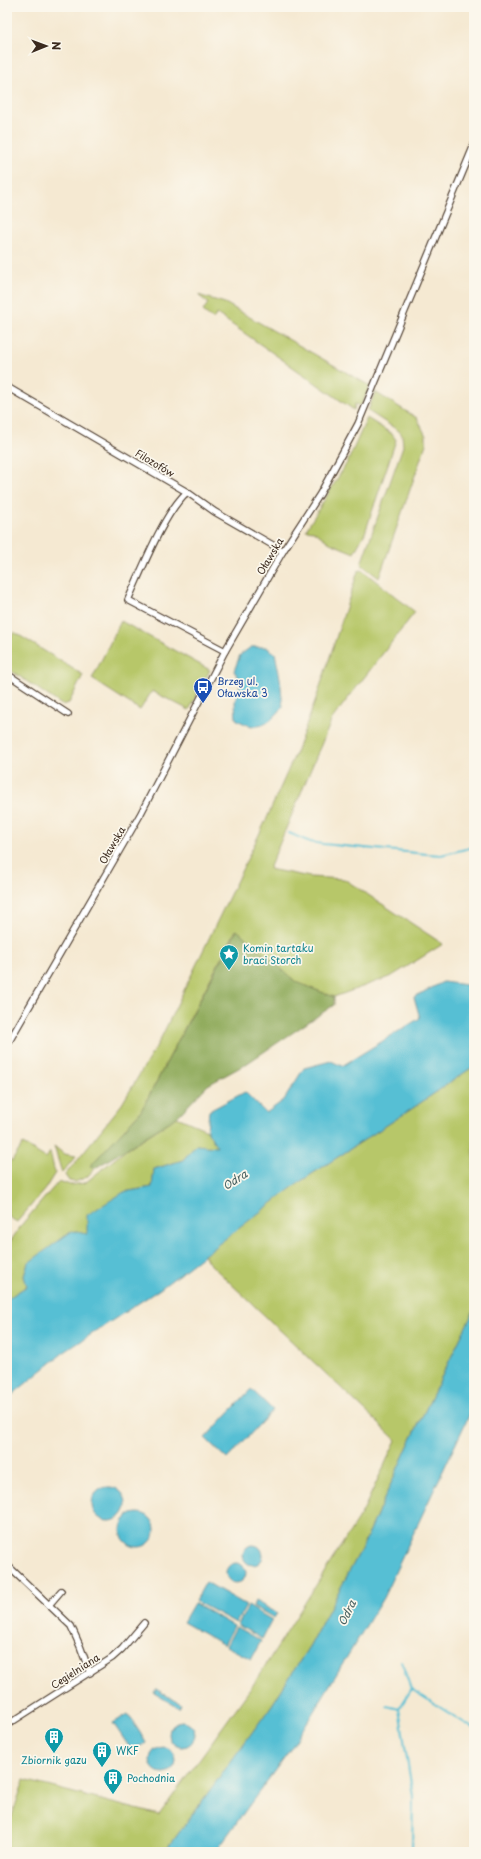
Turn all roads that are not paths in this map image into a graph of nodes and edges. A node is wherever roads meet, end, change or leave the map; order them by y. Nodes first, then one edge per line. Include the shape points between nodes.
1 (474, 145) edge
2 (7, 387) edge
3 (187, 492) junction
4 (283, 551) junction
5 (225, 651) junction
6 (7, 674) edge
7 (68, 714) dead end
8 (7, 1045) edge
9 (7, 1565) edge
10 (61, 1591) dead end
11 (49, 1605) junction
12 (144, 1623) dead end
13 (90, 1673) junction
14 (7, 1725) edge

1 - 4 street, Oławska via 358,424 320,494
2 - 3 street, Filozofów
3 - 4 street, Filozofów via 215,512
3 - 5 street via 180,499 154,543 128,600
4 - 5 street, Oławska
5 - 8 street, Oławska via 140,815
6 - 7 street
9 - 11 street
10 - 11 street
11 - 13 street via 71,1626
12 - 13 street, Cegielniana via 116,1655
13 - 14 street, Cegielniana

